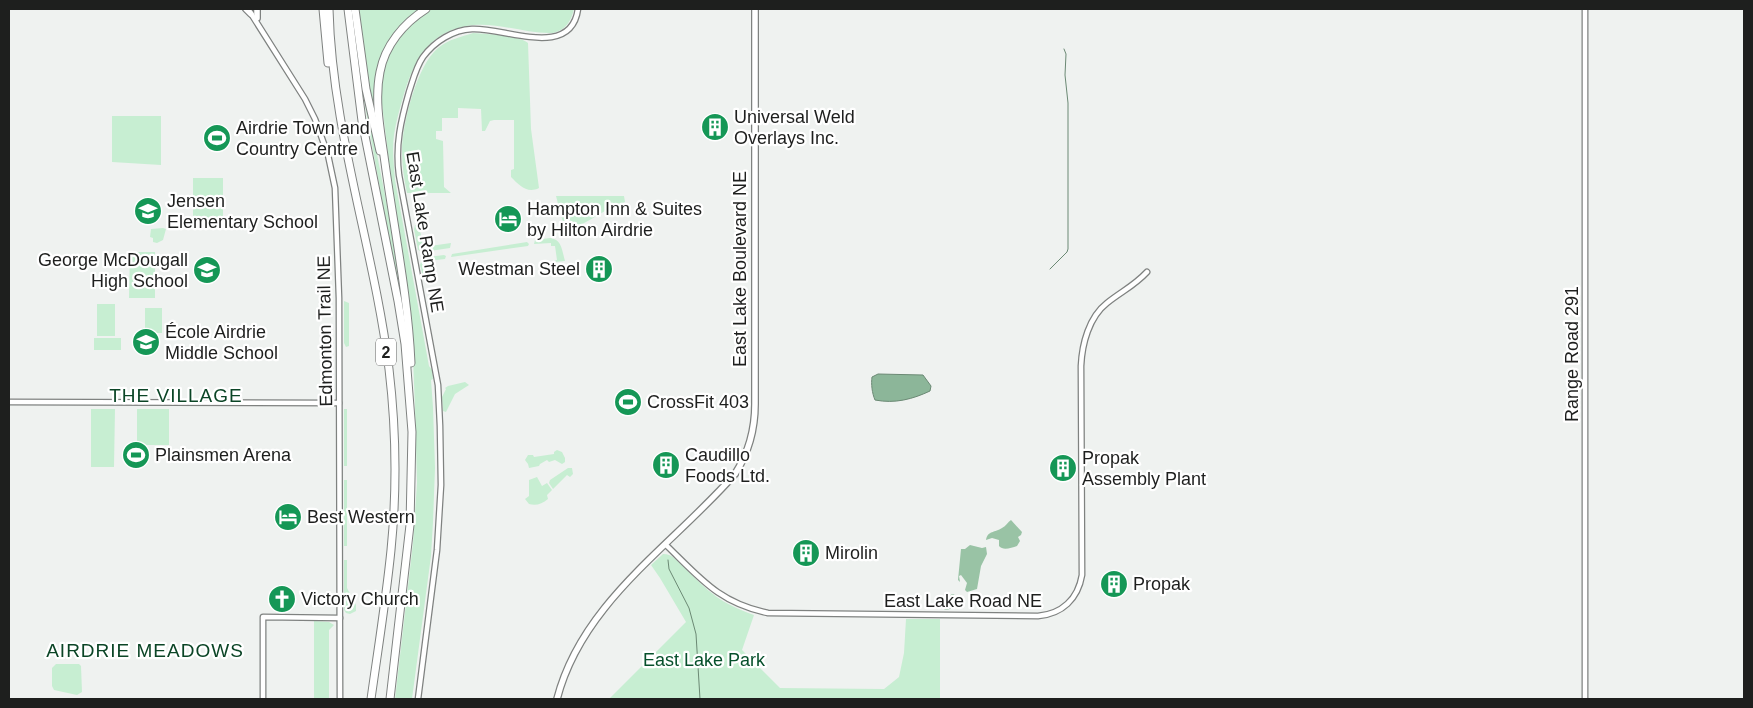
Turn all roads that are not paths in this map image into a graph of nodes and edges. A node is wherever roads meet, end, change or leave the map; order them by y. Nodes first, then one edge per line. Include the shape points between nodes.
1 (324, 9) edge
2 (329, 9) edge
3 (348, 9) edge
4 (355, 9) edge
5 (426, 9) edge
6 (578, 9) edge
7 (1585, 9) edge
8 (756, 10) edge
9 (252, 11) edge
10 (347, 160) junction
11 (389, 193) junction
12 (1147, 272) dead end
13 (9, 402) edge
14 (340, 403) junction
15 (411, 418) junction
16 (666, 544) junction
17 (340, 618) junction
18 (263, 699) edge
19 (340, 699) edge
20 (372, 699) edge
21 (390, 699) edge
22 (418, 699) edge
23 (557, 699) edge
24 (1585, 699) edge

1 - 10 highway via 336,123
2 - 10 highway, 2 via 335,87
3 - 15 highway, 2 via 362,121 405,344
4 - 11 highway via 366,89
5 - 11 highway via 395,37 380,71 380,126
6 - 22 street, East Lake Ramp NE via 570,27 554,37 479,29 442,39 420,61 401,120 398,164 438,385 441,454 434,575
7 - 24 street, Range Road 291
8 - 16 main road, East Lake Boulevard NE via 754,429 749,448 735,474
9 - 14 street, Edmonton Trail NE via 305,99 332,170 337,226
10 - 20 highway, 2 via 383,325 392,394 391,549
11 - 15 highway via 410,338
12 - 16 street, East Lake Road NE via 1105,304 1092,322 1083,349 1082,575 1072,600 1058,612 1038,616 768,613 742,606 719,594
13 - 14 street
14 - 17 street, Edmonton Trail NE
15 - 21 highway, 2 via 410,525
16 - 23 main road, East Lake Boulevard NE via 592,623 563,677
17 - 18 street via 263,617
17 - 19 street, Edmonton Trail NE

